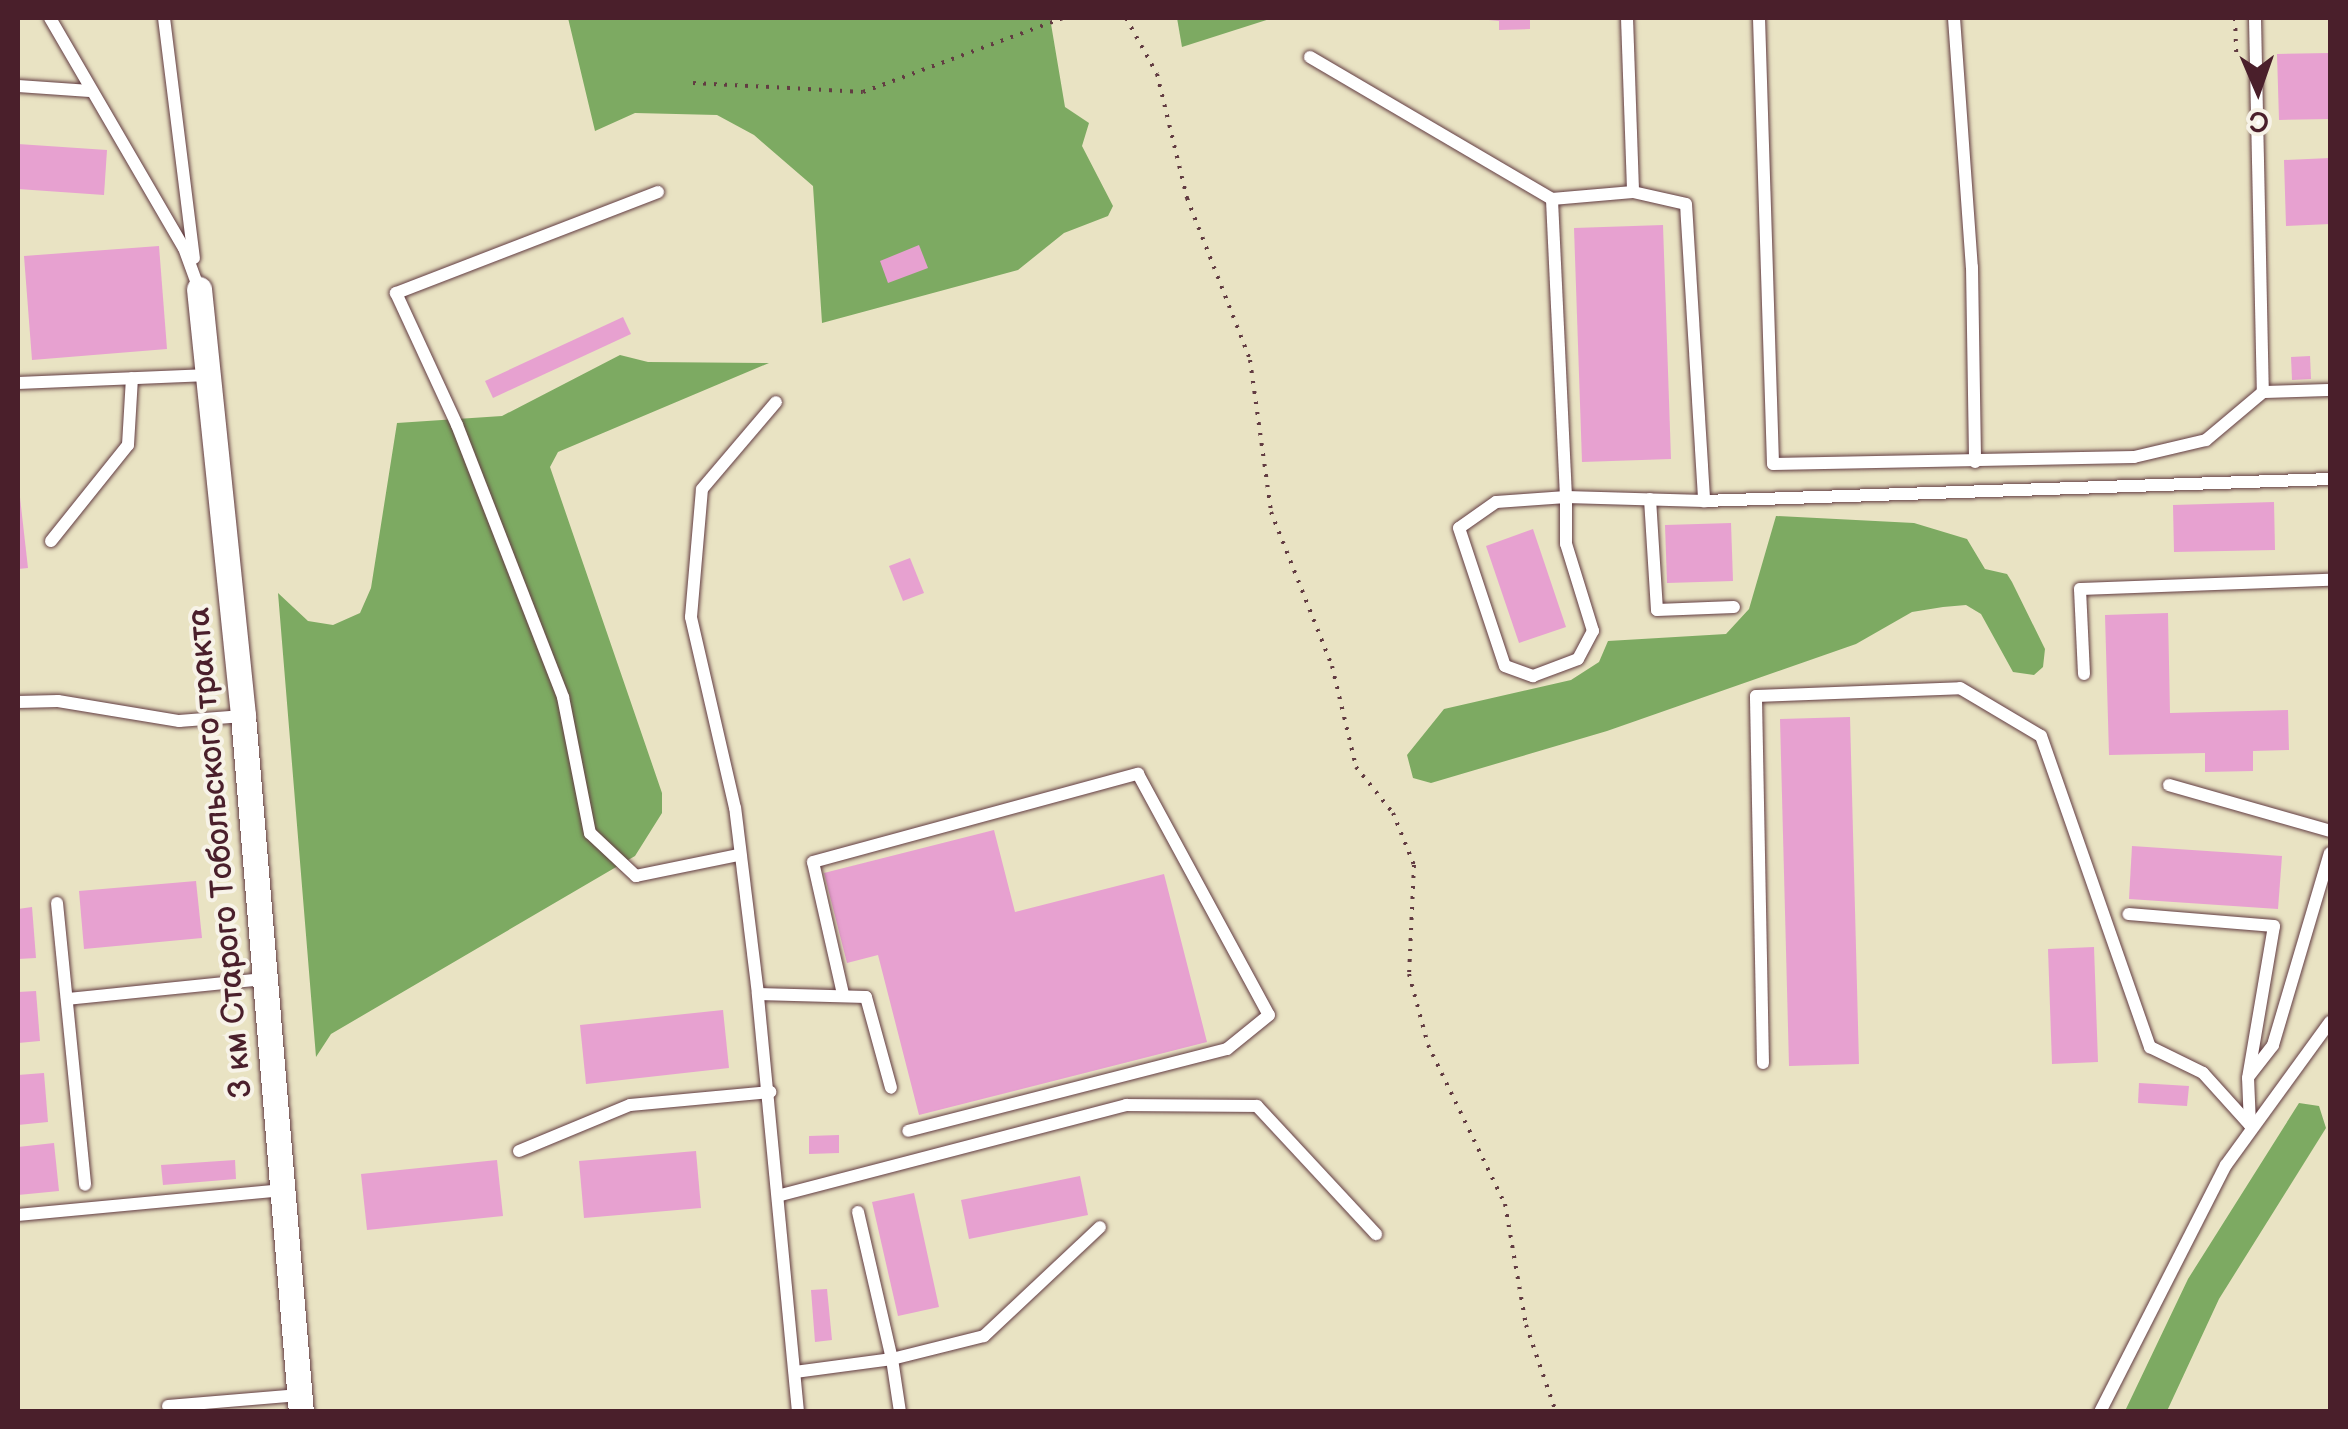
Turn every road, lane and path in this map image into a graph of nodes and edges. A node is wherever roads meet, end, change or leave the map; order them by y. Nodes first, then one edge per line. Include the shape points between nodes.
1 (50, 18) edge
2 (164, 18) edge
3 (1063, 18) edge
4 (1126, 18) edge
5 (1627, 18) edge
6 (1759, 18) edge
7 (1954, 18) edge
8 (2255, 18) edge
9 (1310, 57) dead end
10 (694, 83) dead end
11 (18, 86) edge
12 (90, 90) junction
13 (658, 192) dead end
14 (1633, 192) junction
15 (1552, 200) junction
16 (199, 289) junction
17 (211, 375) junction
18 (132, 378) junction
19 (18, 384) edge
20 (2330, 390) edge
21 (2264, 392) junction
22 (776, 402) dead end
23 (1975, 462) junction
24 (2330, 480) edge
25 (1566, 496) junction
26 (1650, 499) junction
27 (1704, 501) junction
28 (51, 541) dead end
29 (2330, 580) edge
30 (1734, 606) dead end
31 (2084, 674) dead end
32 (18, 702) edge
33 (243, 716) junction
34 (2169, 785) dead end
35 (2330, 831) edge
36 (2330, 853) edge
37 (738, 855) junction
38 (58, 903) dead end
39 (2128, 914) dead end
40 (265, 978) junction
41 (758, 994) junction
42 (843, 994) junction
43 (67, 1000) junction
44 (2330, 1022) edge
45 (1763, 1063) dead end
46 (2248, 1078) junction
47 (891, 1088) dead end
48 (770, 1092) junction
49 (2250, 1125) junction
50 (908, 1131) dead end
51 (519, 1150) dead end
52 (85, 1185) dead end
53 (282, 1190) junction
54 (781, 1194) junction
55 (858, 1212) dead end
56 (18, 1215) edge
57 (1100, 1227) dead end
58 (1376, 1234) dead end
59 (892, 1359) junction
60 (794, 1372) junction
61 (300, 1403) edge
62 (168, 1406) dead end
63 (798, 1412) edge
64 (900, 1412) edge
65 (1556, 1412) edge
66 (2100, 1412) edge

1 - 12 lane
2 - 16 lane
3 - 10 path via 863,92
4 - 65 path via 1156,74 1187,198 1250,360 1272,512 1332,666 1356,766 1393,813 1414,865 1409,974 1428,1045 1505,1204 1526,1325
5 - 14 lane
6 - 23 lane via 1773,464
7 - 23 lane via 1972,267
8 - 21 lane
9 - 15 lane
11 - 12 lane
12 - 16 lane via 184,248
13 - 37 lane via 396,293 457,425 563,697 590,833 636,876
14 - 15 lane
14 - 27 lane via 1686,204
15 - 25 lane
16 - 17 street, 3 км Старого Тобольского тракта
17 - 18 lane
17 - 33 street, 3 км Старого Тобольского тракта
18 - 19 lane
18 - 28 lane via 128,445
20 - 21 lane
21 - 23 lane via 2206,440 2134,456
22 - 37 lane via 702,489 691,616 736,808
24 - 27 lane
25 - 25 lane via 1566,544 1592,630 1578,659 1533,676 1505,666 1458,528 1496,502
25 - 26 lane
26 - 27 lane
26 - 30 lane via 1658,610
29 - 31 lane via 2080,589
32 - 33 lane via 58,701 180,721
33 - 40 street, 3 км Старого Тобольского тракта
34 - 35 lane
36 - 46 lane via 2274,1045
37 - 41 lane
38 - 43 lane
39 - 46 lane via 2274,926
40 - 43 lane
40 - 53 street, 3 км Старого Тобольского тракта
41 - 42 lane
41 - 48 lane
42 - 47 lane via 866,997
42 - 50 lane via 813,862 1138,774 1269,1015 1226,1049
43 - 52 lane
44 - 49 lane
45 - 49 lane via 1756,696 1960,688 2041,736 2150,1047 2203,1073
46 - 49 lane
48 - 51 lane via 630,1105
48 - 54 lane
49 - 66 lane
53 - 56 lane
53 - 61 street, 3 км Старого Тобольского тракта
54 - 58 lane via 1126,1105 1257,1106
54 - 60 lane
55 - 59 lane
57 - 59 lane via 984,1336
59 - 60 lane
59 - 64 lane
60 - 63 lane
61 - 62 lane

